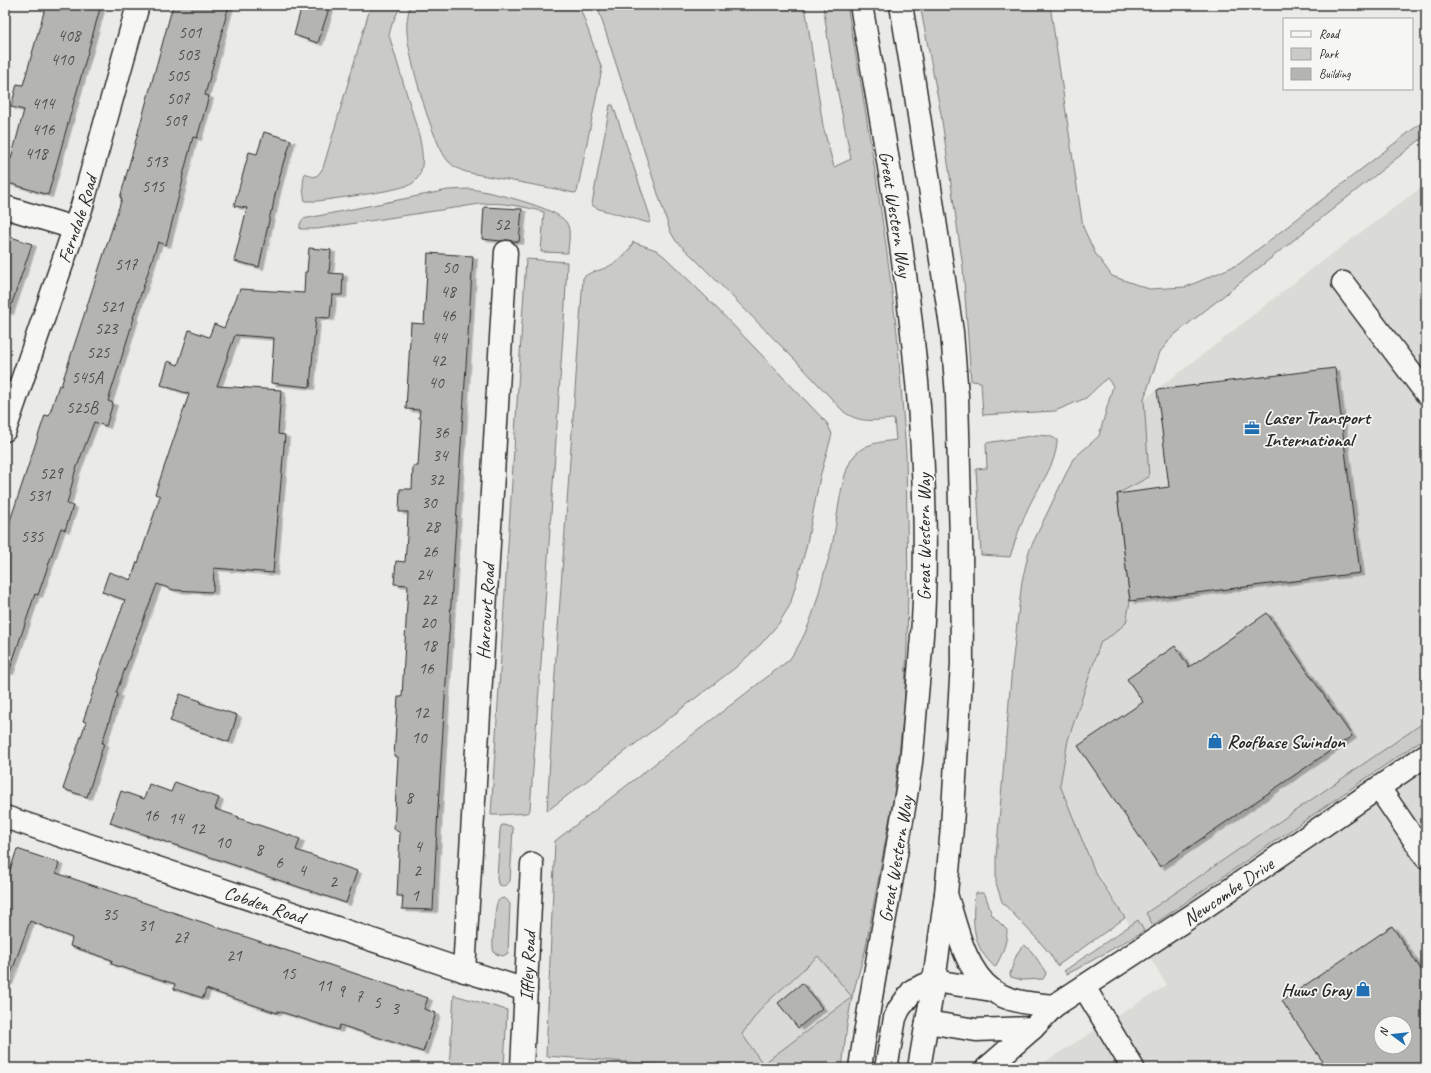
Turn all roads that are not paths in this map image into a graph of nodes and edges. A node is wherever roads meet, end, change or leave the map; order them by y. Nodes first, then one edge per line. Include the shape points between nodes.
1 (138, 5) edge
2 (861, 5) edge
3 (901, 5) edge
4 (5, 207) edge
5 (74, 228) junction
6 (506, 252) dead end
7 (1342, 283) dead end
8 (1426, 392) edge
9 (5, 430) edge
10 (1426, 755) edge
11 (1379, 788) junction
12 (5, 817) edge
13 (1426, 857) edge
14 (532, 864) dead end
15 (946, 894) junction
16 (464, 971) junction
17 (934, 981) junction
18 (1084, 987) junction
19 (526, 990) junction
20 (992, 990) junction
21 (1054, 1006) junction
22 (927, 1022) junction
23 (1033, 1028) junction
24 (522, 1068) edge
25 (860, 1068) edge
26 (886, 1068) edge
27 (919, 1068) edge
28 (987, 1068) edge
29 (1133, 1068) edge

1 - 5 street, Ferndale Road
2 - 25 street, Great Western Way via 906,273 923,447 925,519 924,600 910,768 867,1013
3 - 15 street, Great Western Way via 952,332 957,396 962,663
4 - 5 street
5 - 9 street, Ferndale Road
6 - 16 street, Harcourt Road
7 - 8 street
10 - 11 street, Newcombe Drive
11 - 13 street
11 - 18 street, Newcombe Drive
12 - 16 street, Cobden Road
14 - 19 street, Iffley Road
15 - 17 street, Great Western Way
15 - 20 street via 966,956 977,975
16 - 19 street, Cobden Road
17 - 20 street
17 - 22 street, Great Western Way
17 - 26 street via 913,990 899,1008
18 - 21 street, Newcombe Drive
18 - 29 street
19 - 24 street, Iffley Road
20 - 21 street via 1028,1003
21 - 23 street, Newcombe Drive
22 - 23 street via 976,1030
22 - 27 street, Great Western Way
23 - 28 street, Newcombe Drive

